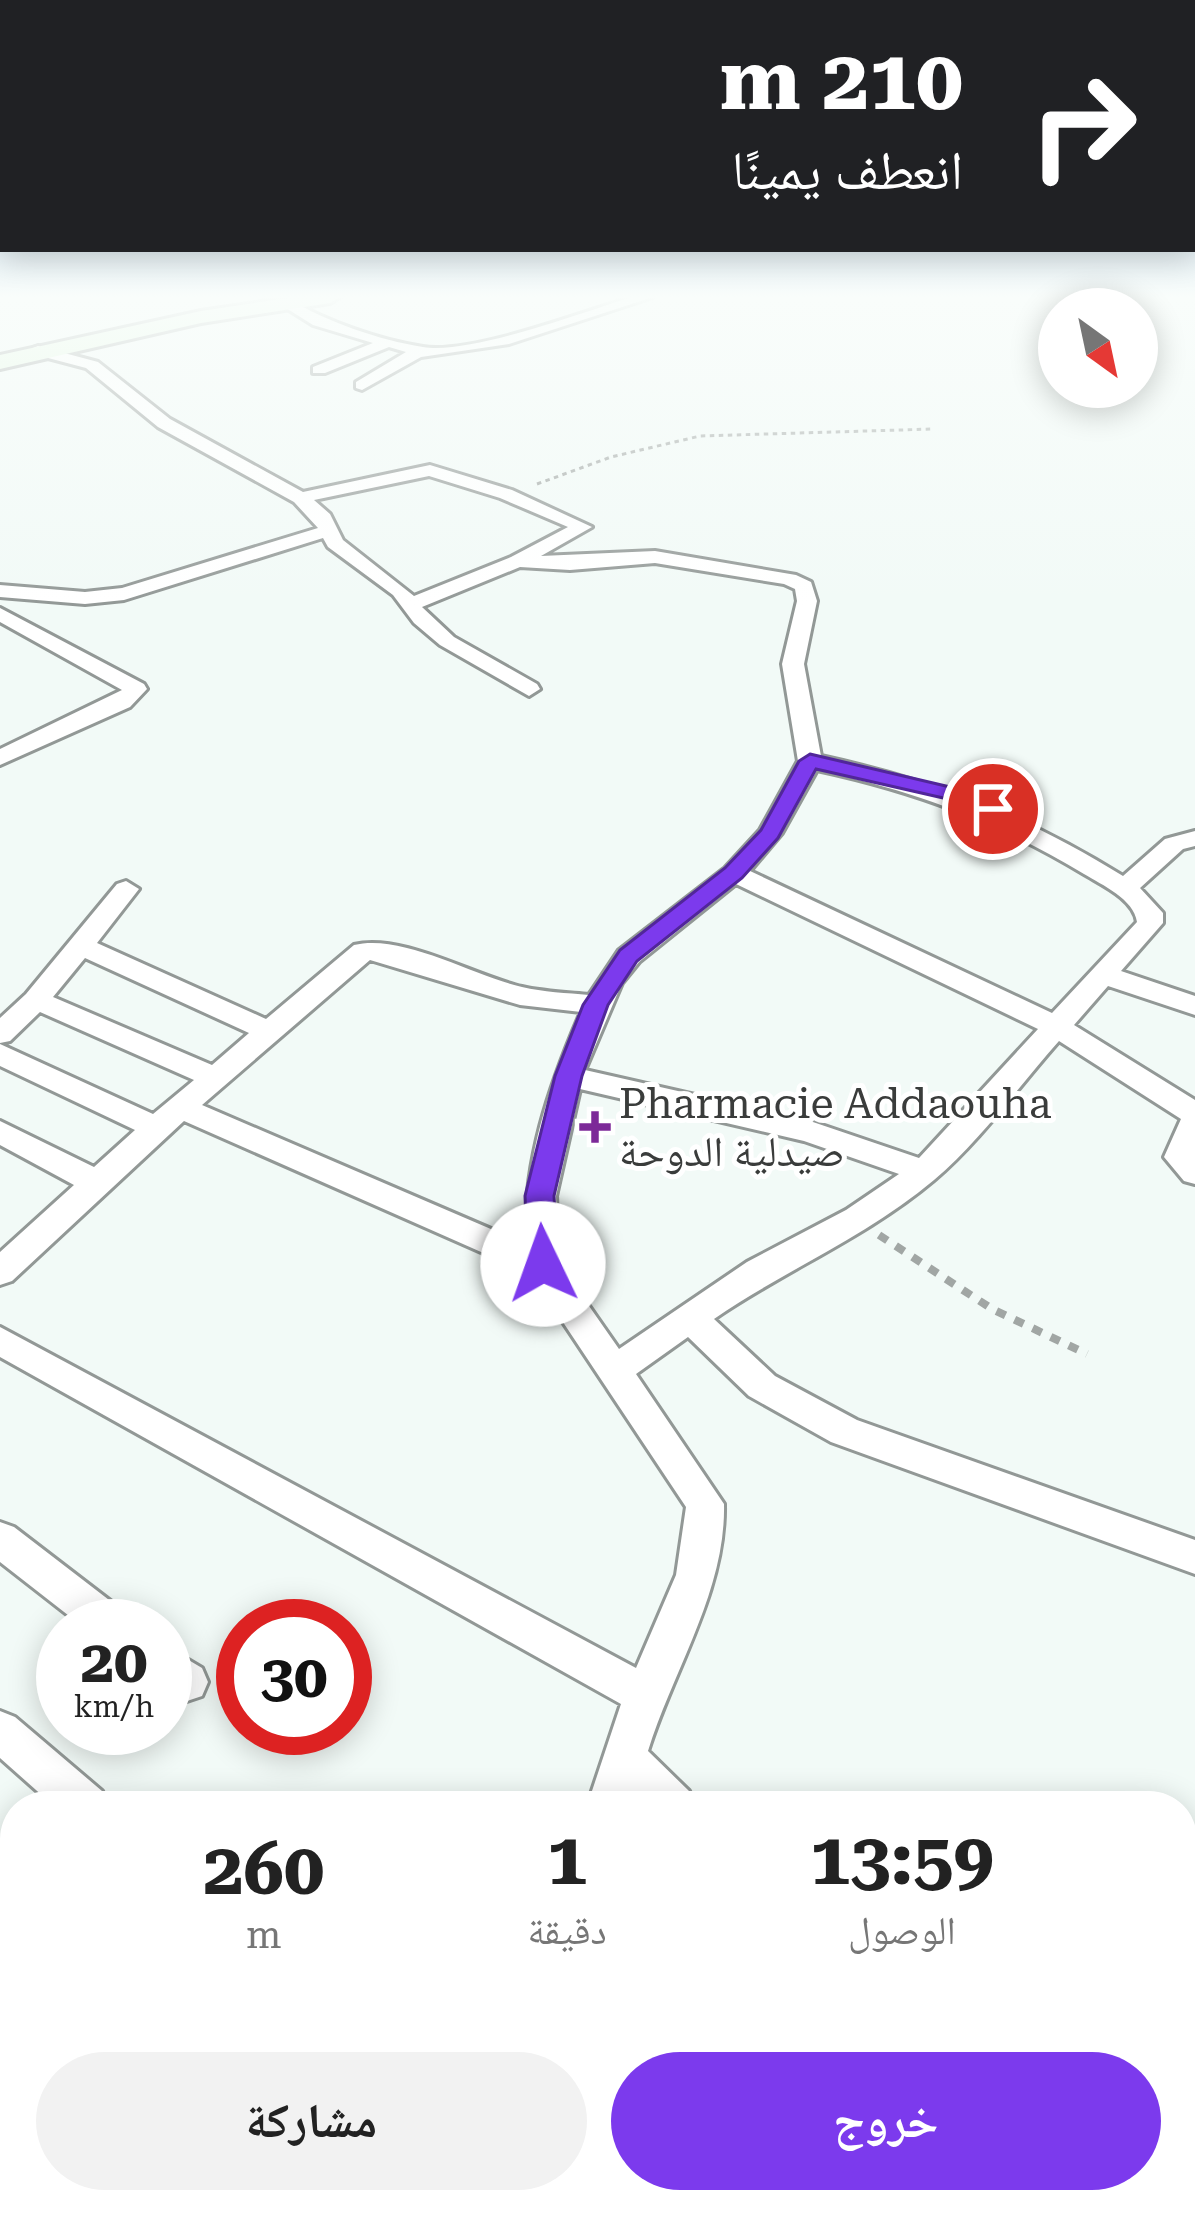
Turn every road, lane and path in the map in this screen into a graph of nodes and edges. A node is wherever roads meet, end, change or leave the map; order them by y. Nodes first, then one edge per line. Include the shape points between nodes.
1 (136, 400) edge
2 (933, 429) dead end
3 (506, 494) junction
4 (300, 498) junction
5 (327, 532) junction
6 (518, 561) junction
7 (0, 591) edge
8 (411, 604) junction
9 (0, 614) edge
10 (529, 689) dead end
11 (0, 758) edge
12 (810, 761) junction
13 (1195, 838) edge
14 (734, 873) junction
15 (1124, 888) junction
16 (126, 890) dead end
17 (82, 946) junction
18 (1104, 975) junction
19 (36, 1000) junction
20 (596, 1005) junction
21 (1195, 1006) edge
22 (1055, 1026) junction
23 (268, 1031) junction
24 (0, 1034) edge
25 (0, 1054) edge
26 (568, 1076) junction
27 (218, 1078) junction
28 (182, 1108) junction
29 (1195, 1117) edge
30 (156, 1128) junction
31 (0, 1132) edge
32 (925, 1171) junction
33 (1195, 1174) edge
34 (98, 1183) junction
35 (857, 1218) junction
36 (7, 1254) edge
37 (543, 1264) junction
38 (689, 1317) junction
39 (0, 1341) edge
40 (1087, 1354) dead end
41 (614, 1371) junction
42 (0, 1539) edge
43 (1195, 1557) edge
44 (77, 1599) edge
45 (645, 1695) junction
46 (0, 1731) edge
47 (626, 1760) junction
48 (70, 1791) edge
49 (615, 1791) edge
50 (658, 1791) edge

1 - 4 street
2 - 3 path via 700,436
3 - 4 street via 423,470
3 - 6 street via 584,530
4 - 5 street
5 - 7 street via 124,594
5 - 8 street
6 - 8 street
6 - 12 street via 655,557 801,584 807,601 793,664
8 - 10 street via 447,641
9 - 11 street via 136,689
12 - 14 street via 770,833
12 - 15 street via 993,809
13 - 15 street via 1174,844
14 - 20 street via 628,956
14 - 22 street
15 - 18 street via 1150,923
16 - 17 street
17 - 19 street
17 - 23 street
18 - 21 street
18 - 22 street
19 - 24 street
19 - 27 street
20 - 23 street via 520,996 370,949
20 - 26 street
22 - 29 street
22 - 32 street
23 - 27 street
25 - 30 street
26 - 32 street via 810,1132
26 - 37 street via 540,1196
27 - 28 street
28 - 30 street
28 - 37 street
29 - 33 street via 1179,1156
30 - 34 street
31 - 34 street
32 - 35 street
34 - 36 street
35 - 38 street
35 - 40 path via 992,1309
37 - 41 street
38 - 41 street
38 - 43 street via 762,1386 827,1423
39 - 45 street
41 - 45 street via 705,1504 699,1561
42 - 44 street
45 - 47 street
46 - 48 street
47 - 49 street
47 - 50 street

